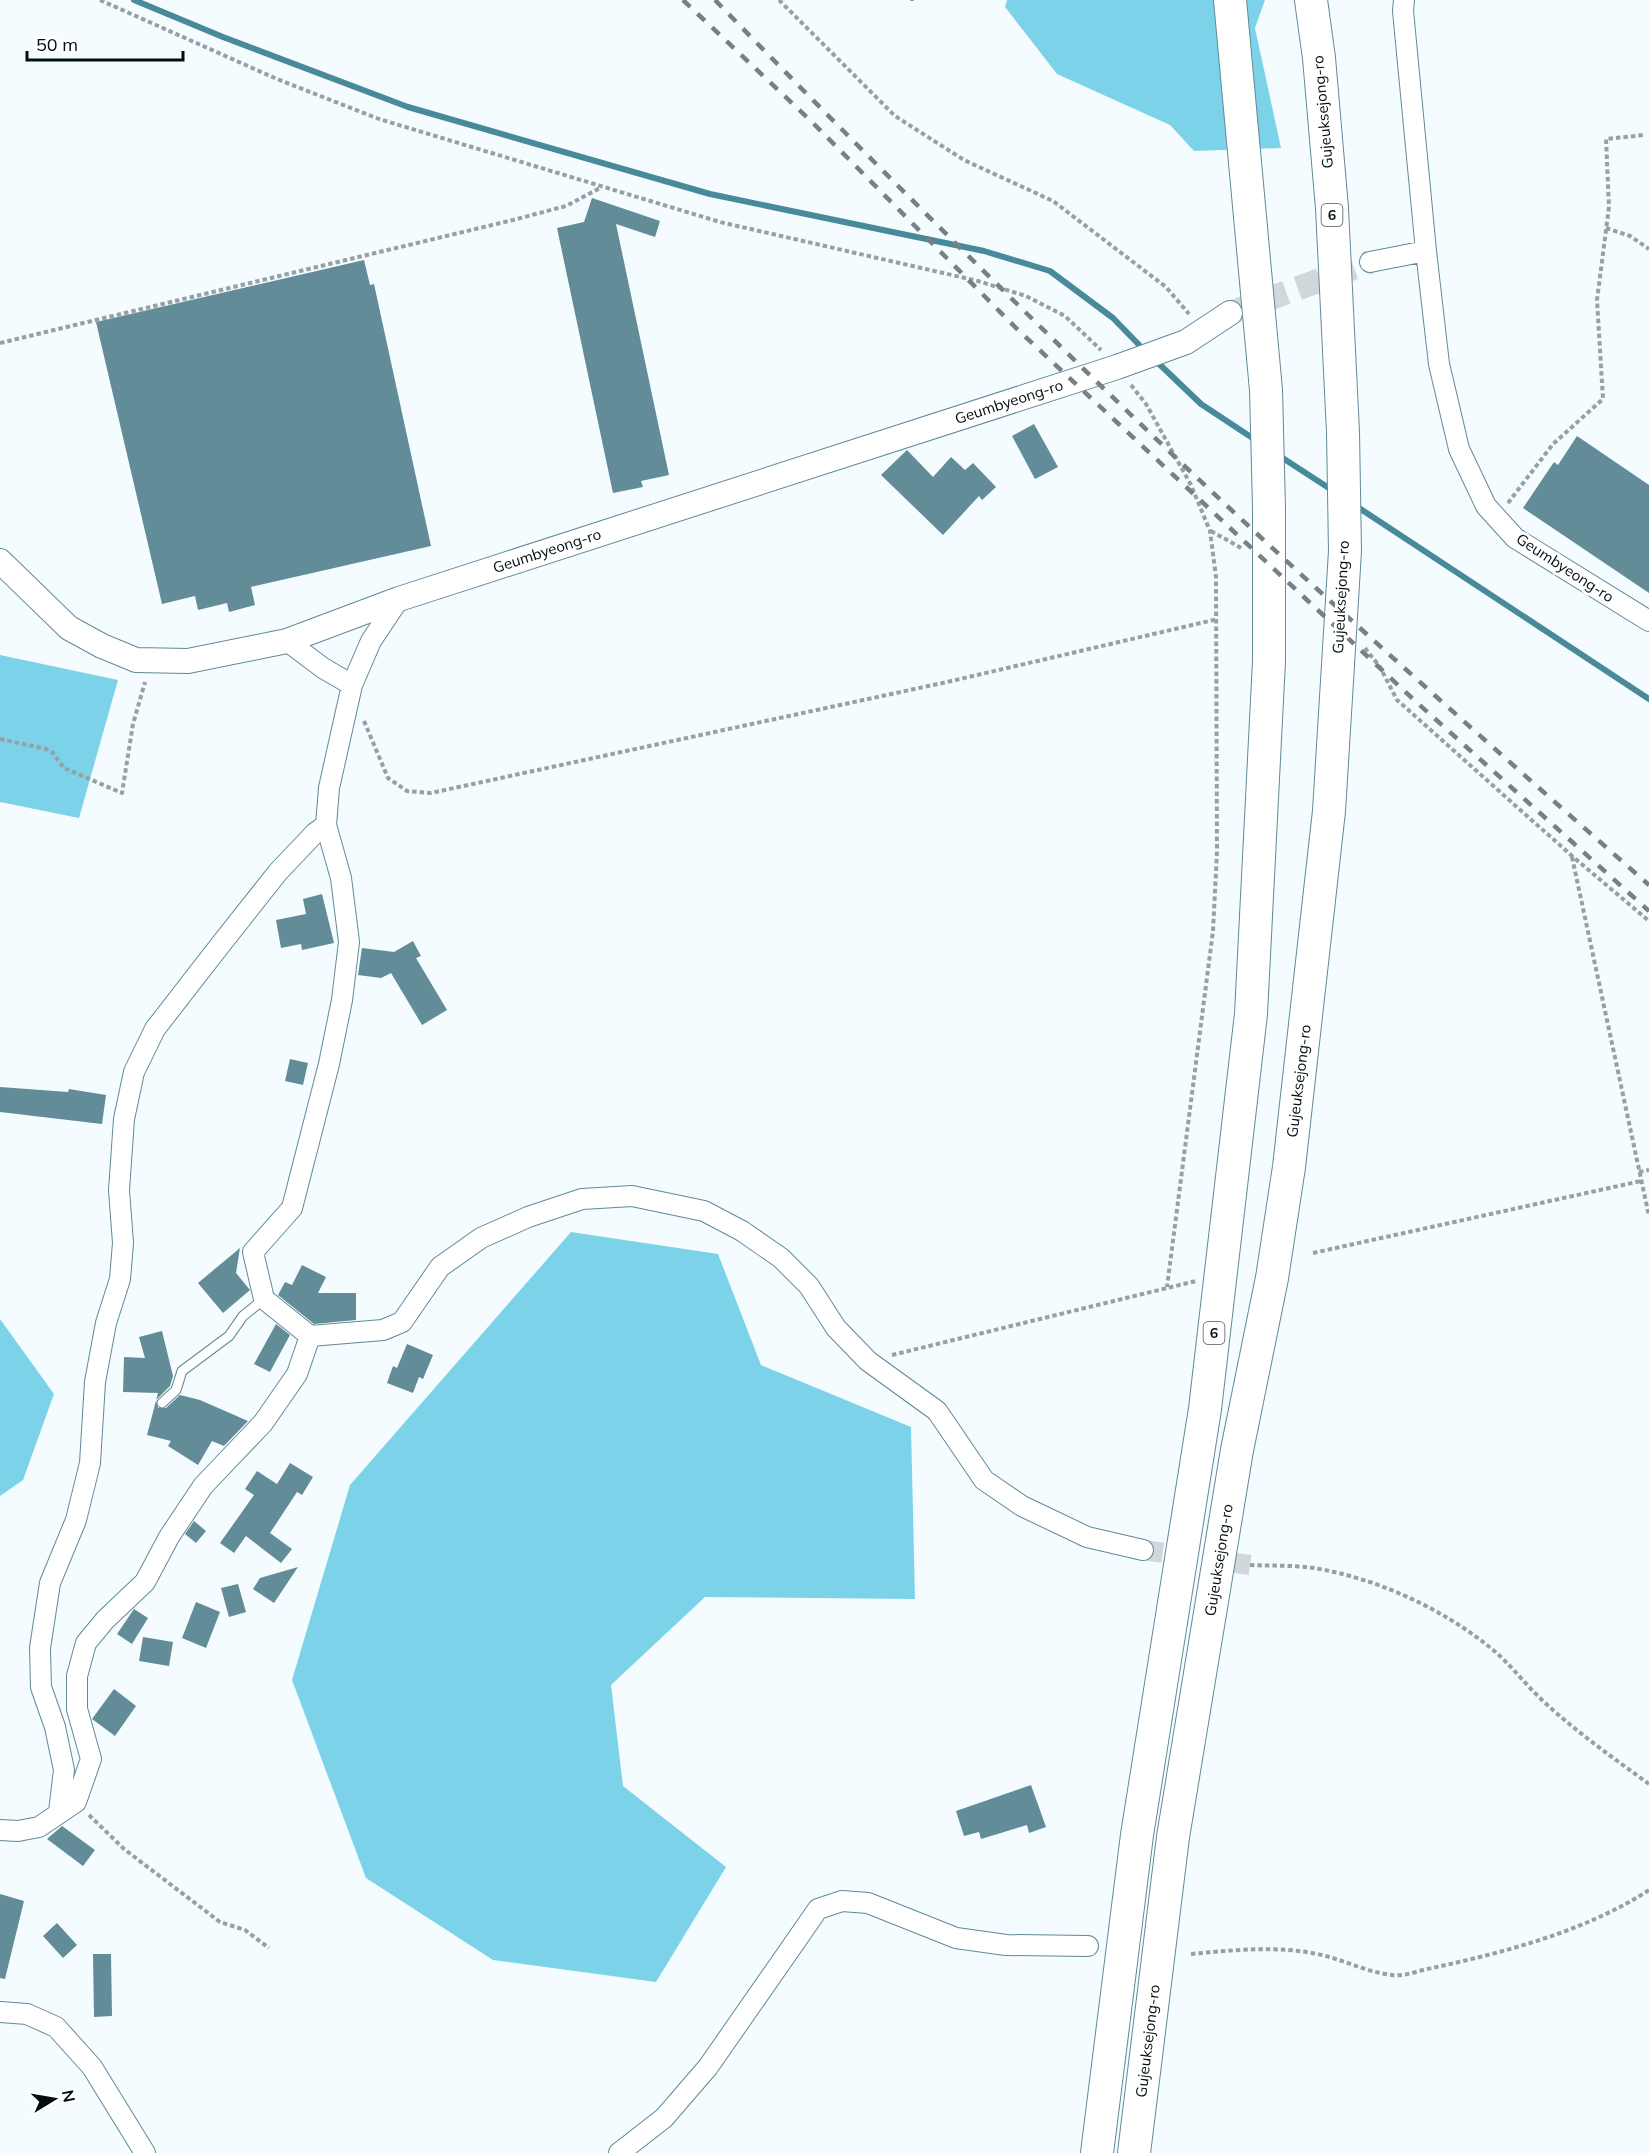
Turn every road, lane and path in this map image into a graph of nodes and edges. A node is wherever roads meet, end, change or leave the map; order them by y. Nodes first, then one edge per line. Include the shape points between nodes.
1 (100, 0) edge
2 (779, 0) edge
3 (1230, 0) edge
4 (1311, 0) edge
5 (1404, 0) edge
6 (1644, 135) dead end
7 (601, 188) junction
8 (1606, 228) junction
9 (1649, 249) edge
10 (1426, 251) junction
11 (1370, 262) tunnel mouth
12 (1230, 313) tunnel mouth
13 (1194, 337) junction
14 (0, 344) edge
15 (1117, 367) junction
16 (1498, 519) junction
17 (1210, 531) junction
18 (1243, 549) dead end
19 (0, 561) edge
20 (399, 599) junction
21 (1218, 619) junction
22 (1649, 621) edge
23 (287, 641) junction
24 (1363, 645) dead end
25 (152, 660) junction
26 (352, 685) junction
27 (0, 739) edge
28 (326, 825) junction
29 (1572, 856) junction
30 (1649, 921) edge
31 (1649, 1170) edge
32 (1639, 1172) junction
33 (1641, 1181) junction
34 (1649, 1216) edge
35 (1314, 1253) dead end
36 (1197, 1281) dead end
37 (1167, 1287) junction
38 (264, 1299) junction
39 (310, 1336) junction
40 (868, 1361) junction
41 (162, 1403) dead end
42 (1143, 1550) tunnel mouth
43 (1250, 1565) tunnel mouth
44 (1649, 1784) edge
45 (64, 1808) junction
46 (0, 1830) edge
47 (1649, 1890) edge
48 (1088, 1946) dead end
49 (269, 1948) dead end
50 (1191, 1954) dead end
51 (0, 2012) edge
52 (145, 2153) edge
53 (619, 2153) edge
54 (1097, 2153) edge
55 (1134, 2153) edge

1 - 7 path via 277,79 379,119
2 - 13 path via 895,116 964,160 1062,207 1166,287
3 - 54 highway, 6 via 1266,390 1269,508 1269,661 1251,1014 1205,1409 1137,1835
4 - 55 highway, Gujeuksejong-ro / 6 via 1332,208 1343,432 1345,551 1329,811 1289,1167 1173,1837
5 - 10 street, Geumbyeong-ro via 1411,119
6 - 8 path via 1606,139
7 - 14 path via 566,206 513,220
7 - 15 path via 720,222 978,281 1026,296 1065,316
8 - 9 path via 1630,236
8 - 16 path via 1597,300 1603,399 1553,444
10 - 11 street
10 - 16 street, Geumbyeong-ro via 1439,364 1459,449 1486,506
12 - 13 street
13 - 15 street, Geumbyeong-ro
15 - 17 path via 1146,404 1191,485
15 - 20 street, Geumbyeong-ro
16 - 22 street, Geumbyeong-ro via 1515,538
17 - 18 path
17 - 21 path
19 - 25 street, Geumbyeong-ro via 69,628 136,660
20 - 23 street, Geumbyeong-ro
20 - 26 street via 372,641
21 - 26 path via 947,682 431,793 407,790 388,778
21 - 37 path via 1217,852 1212,931
23 - 25 street, Geumbyeong-ro via 188,661
23 - 26 street
24 - 29 path via 1397,700
25 - 27 path via 133,724 122,793 64,768 46,749
26 - 28 street via 329,788
28 - 38 street via 341,878 349,942 342,1000 292,1208 253,1252
28 - 45 street via 278,872 221,944 155,1029 134,1072 124,1119 119,1190 123,1243 120,1279 94,1382 90,1463 76,1520 51,1583 40,1648 41,1687 64,1770
29 - 30 path
29 - 32 path
31 - 32 path
32 - 33 path
33 - 34 path
33 - 35 path
36 - 37 path
37 - 40 path
38 - 39 street
38 - 41 lane via 243,1316 229,1336 182,1371 176,1390
39 - 40 street via 383,1330 402,1322 440,1267 481,1239 528,1217 582,1199 632,1196 704,1211 742,1230 781,1258 808,1286 836,1328
39 - 45 street via 297,1374 263,1423 203,1486 145,1582 86,1643 76,1676 77,1709 91,1759 76,1802
40 - 42 street via 937,1411 984,1479 1022,1506 1087,1537
43 - 44 path via 1313,1568 1360,1580 1399,1594 1456,1623 1489,1646 1542,1700 1588,1739
45 - 46 street via 39,1827
45 - 49 path via 92,1817 124,1849 220,1922 245,1930
47 - 50 path via 1621,1908 1577,1927 1461,1962 1395,1976 1322,1955 1255,1948
48 - 53 street via 1006,1945 956,1938 868,1903 842,1901 818,1910 708,2067 664,2118
51 - 52 street via 27,2014 56,2027 92,2067

